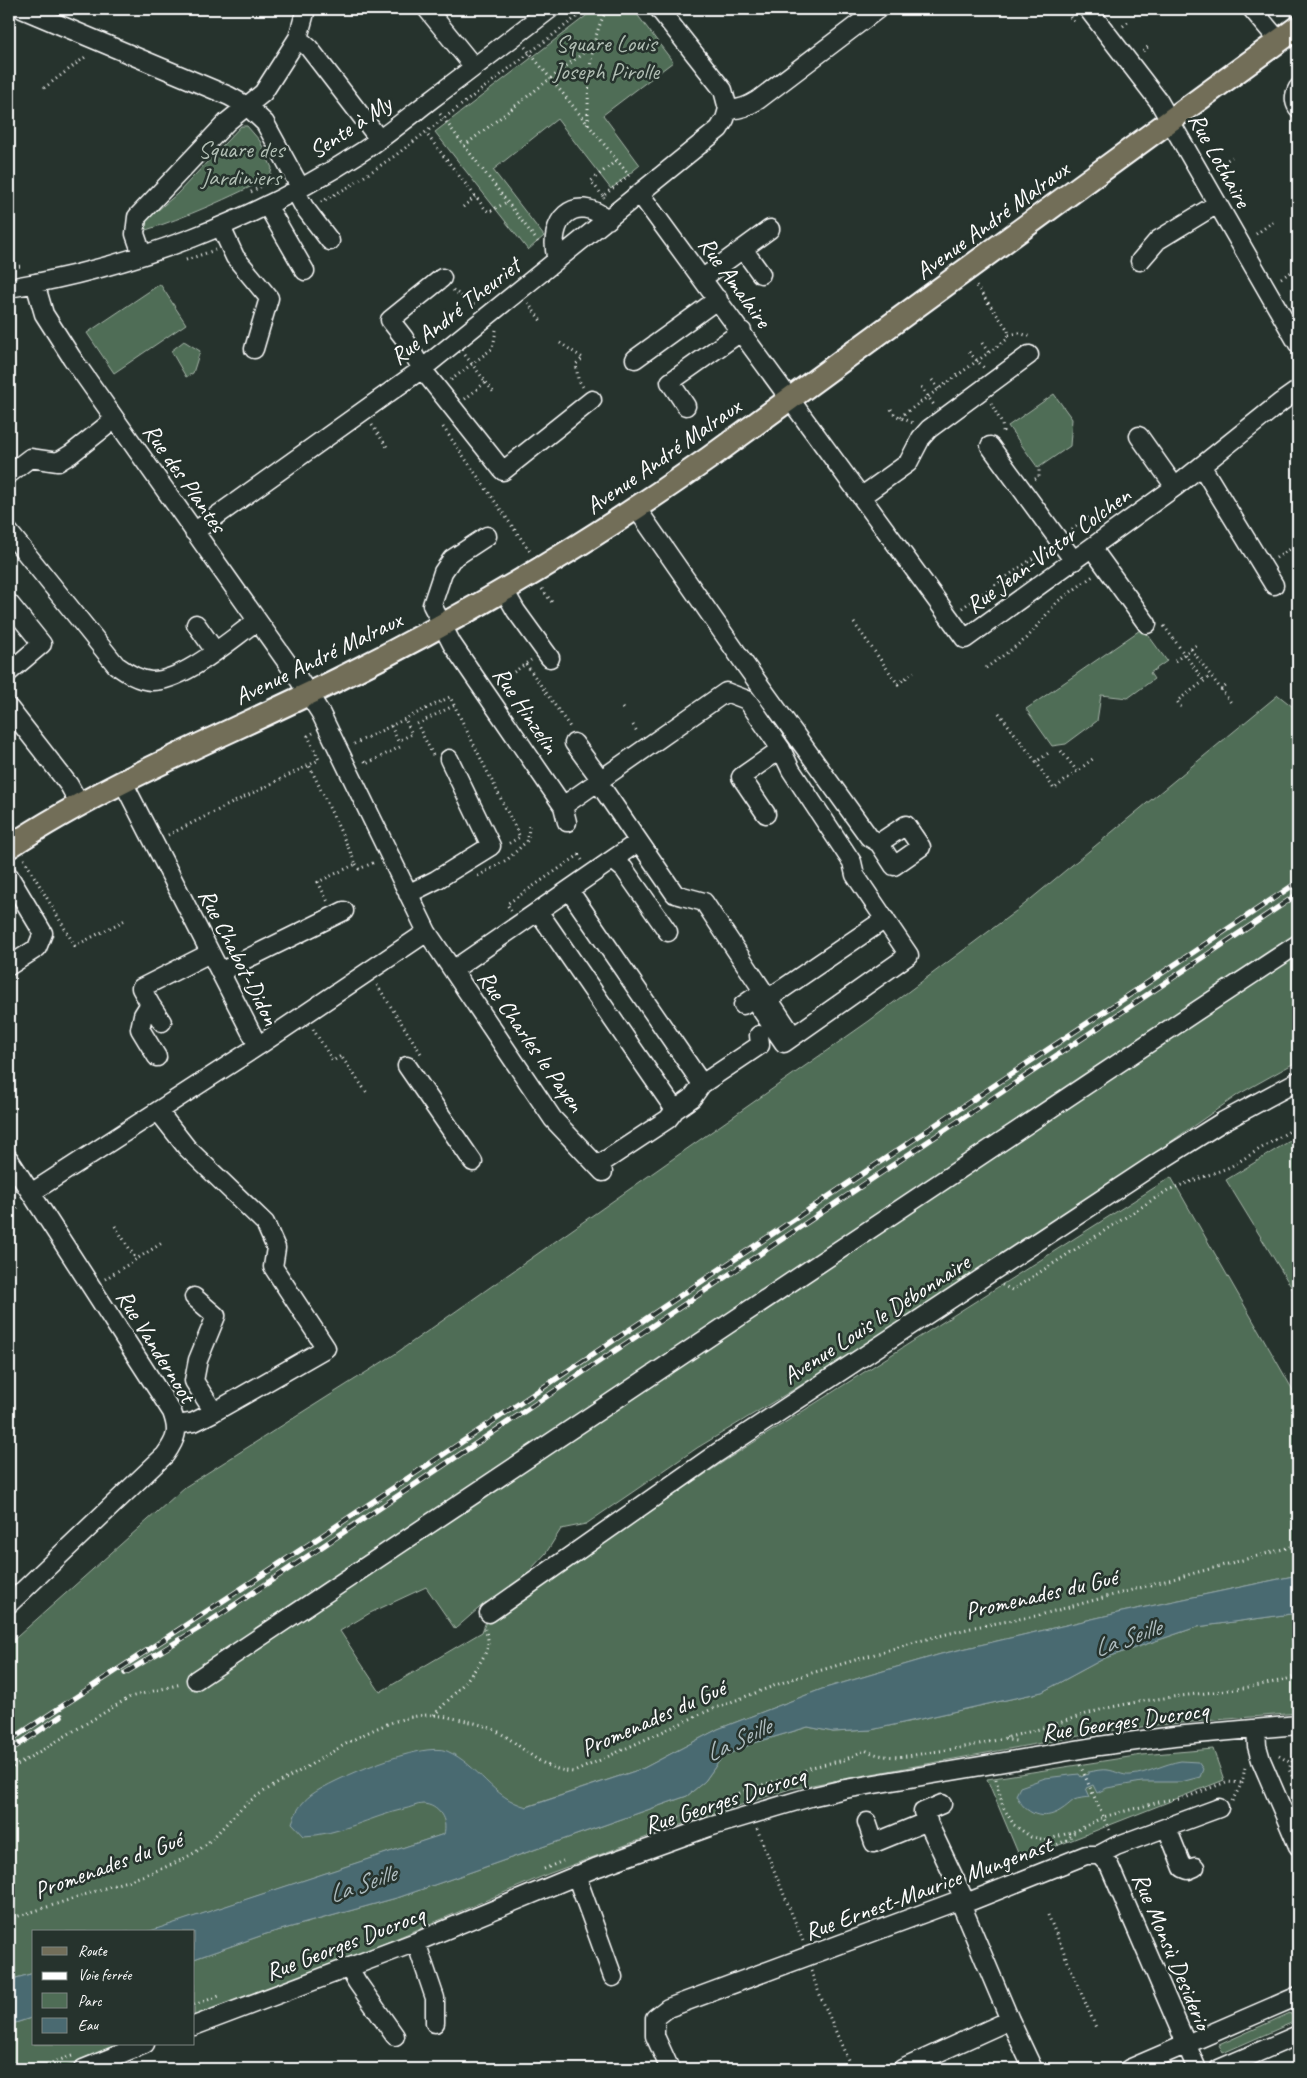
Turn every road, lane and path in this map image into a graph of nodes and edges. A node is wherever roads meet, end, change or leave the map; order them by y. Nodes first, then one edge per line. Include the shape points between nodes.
1 (22, 9) edge
2 (306, 9) edge
3 (427, 9) edge
4 (550, 9) edge
5 (606, 9) edge
6 (659, 9) edge
7 (878, 9) edge
8 (1088, 9) edge
9 (1252, 9) edge
10 (1130, 20) dead end
11 (1123, 26) dead end
12 (1298, 27) edge
13 (516, 35) junction
14 (298, 38) junction
15 (1279, 41) junction
16 (101, 42) junction
17 (1150, 45) dead end
18 (592, 46) junction
19 (1143, 51) dead end
20 (474, 67) junction
21 (550, 79) junction
22 (44, 88) dead end
23 (1298, 88) edge
24 (430, 101) junction
25 (247, 106) junction
26 (1298, 108) edge
27 (728, 109) junction
28 (1171, 120) junction
29 (588, 124) junction
30 (428, 136) dead end
31 (379, 139) junction
32 (464, 146) junction
33 (1232, 157) dead end
34 (617, 160) junction
35 (1219, 165) dead end
36 (297, 189) junction
37 (640, 194) junction
38 (603, 196) junction
39 (475, 197) junction
40 (507, 202) junction
41 (1217, 204) junction
42 (267, 205) junction
43 (463, 207) dead end
44 (586, 210) junction
45 (612, 217) junction
46 (1273, 222) dead end
47 (221, 227) junction
48 (770, 229) dead end
49 (1256, 234) dead end
50 (330, 242) dead end
51 (743, 249) junction
52 (142, 254) junction
53 (556, 261) junction
54 (1140, 261) dead end
55 (1298, 268) edge
56 (305, 271) dead end
57 (966, 271) junction
58 (761, 274) dead end
59 (703, 278) junction
60 (1281, 278) dead end
61 (440, 280) joint
62 (35, 283) junction
63 (10, 286) edge
64 (718, 299) junction
65 (486, 316) junction
66 (742, 331) junction
67 (455, 342) junction
68 (560, 343) dead end
69 (982, 343) dead end
70 (1298, 344) edge
71 (254, 349) dead end
72 (989, 353) junction
73 (1029, 355) dead end
74 (635, 359) dead end
75 (472, 364) junction
76 (422, 369) junction
77 (932, 380) dead end
78 (486, 382) junction
79 (921, 388) dead end
80 (938, 389) junction
81 (439, 390) junction
82 (982, 390) junction
83 (1298, 390) edge
84 (495, 394) dead end
85 (928, 397) junction
86 (790, 398) junction
87 (592, 400) joint
88 (686, 406) dead end
89 (453, 408) junction
90 (891, 409) dead end
91 (363, 412) junction
92 (900, 417) junction
93 (115, 419) junction
94 (943, 419) junction
95 (442, 427) dead end
96 (927, 430) junction
97 (1140, 436) dead end
98 (387, 446) dead end
99 (990, 446) joint
100 (1202, 467) junction
101 (9, 474) edge
102 (1175, 487) junction
103 (862, 496) junction
104 (637, 509) junction
105 (9, 532) edge
106 (194, 532) junction
107 (487, 536) dead end
108 (1058, 540) junction
109 (1099, 543) junction
110 (1298, 544) edge
111 (1074, 561) junction
112 (1262, 566) junction
113 (1106, 567) junction
114 (541, 569) junction
115 (1274, 585) dead end
116 (504, 590) junction
117 (9, 602) edge
118 (950, 618) junction
119 (257, 622) junction
120 (854, 622) dead end
121 (196, 624) dead end
122 (442, 625) junction
123 (1155, 625) joint
124 (1199, 644) dead end
125 (1191, 649) junction
126 (215, 651) junction
127 (1184, 654) junction
128 (550, 658) dead end
129 (1175, 661) dead end
130 (526, 664) dead end
131 (986, 668) dead end
132 (9, 672) edge
133 (914, 672) dead end
134 (1211, 676) junction
135 (1204, 681) junction
136 (1228, 684) dead end
137 (1221, 690) junction
138 (314, 703) junction
139 (1232, 704) dead end
140 (455, 705) dead end
141 (1182, 707) dead end
142 (9, 708) edge
143 (622, 708) dead end
144 (625, 712) dead end
145 (999, 713) dead end
146 (404, 719) dead end
147 (391, 726) dead end
148 (574, 738) joint
149 (356, 743) dead end
150 (400, 748) dead end
151 (781, 749) junction
152 (359, 750) dead end
153 (1062, 750) dead end
154 (1050, 752) dead end
155 (363, 757) dead end
156 (449, 758) joint
157 (1094, 758) dead end
158 (1036, 762) junction
159 (309, 765) junction
160 (1077, 772) junction
161 (600, 781) junction
162 (123, 782) junction
163 (80, 806) junction
164 (766, 814) dead end
165 (154, 842) junction
166 (638, 842) junction
167 (879, 843) dead end
168 (12, 845) edge
169 (389, 855) junction
170 (613, 860) junction
171 (356, 864) junction
172 (592, 874) junction
173 (9, 876) edge
174 (569, 890) junction
175 (408, 894) junction
176 (538, 911) junction
177 (340, 913) joint
178 (885, 919) junction
179 (125, 920) dead end
180 (521, 924) junction
181 (427, 932) junction
182 (668, 932) dead end
183 (1298, 944) edge
184 (210, 953) junction
185 (9, 966) edge
186 (453, 970) junction
187 (220, 972) junction
188 (368, 972) junction
189 (767, 996) junction
190 (150, 1004) junction
191 (744, 1005) dead end
192 (303, 1015) junction
193 (162, 1022) dead end
194 (759, 1035) dead end
195 (794, 1036) junction
196 (258, 1046) junction
197 (422, 1056) dead end
198 (157, 1057) dead end
199 (407, 1066) dead end
200 (1298, 1081) edge
201 (702, 1084) junction
202 (366, 1093) dead end
203 (675, 1110) junction
204 (158, 1111) junction
205 (1298, 1126) edge
206 (9, 1159) edge
207 (473, 1162) dead end
208 (31, 1193) junction
209 (115, 1226) dead end
210 (162, 1243) dead end
211 (136, 1260) junction
212 (991, 1272) junction
213 (92, 1288) junction
214 (194, 1297) dead end
215 (214, 1412) junction
216 (177, 1426) junction
217 (1298, 1545) edge
218 (9, 1604) edge
219 (489, 1613) joint
220 (196, 1680) joint
221 (434, 1715) junction
222 (1298, 1725) edge
223 (1256, 1729) junction
224 (1296, 1752) dead end
225 (994, 1763) junction
226 (1081, 1766) dead end
227 (9, 1770) edge
228 (1242, 1783) dead end
229 (1298, 1791) edge
230 (942, 1804) dead end
231 (1219, 1808) dead end
232 (751, 1815) junction
233 (1103, 1817) junction
234 (928, 1821) junction
235 (866, 1822) dead end
236 (1167, 1828) junction
237 (1110, 1832) dead end
238 (1298, 1846) edge
239 (1099, 1855) junction
240 (1195, 1867) dead end
241 (576, 1875) junction
242 (963, 1904) junction
243 (1048, 1915) dead end
244 (9, 1919) edge
245 (416, 1942) junction
246 (806, 1957) junction
247 (349, 1968) junction
248 (613, 1977) dead end
249 (1298, 1996) edge
250 (1010, 2020) junction
251 (435, 2023) dead end
252 (195, 2026) edge
253 (1097, 2030) dead end
254 (1298, 2035) edge
255 (395, 2036) dead end
256 (1186, 2044) junction
257 (138, 2046) edge
258 (78, 2062) edge
259 (33, 2069) edge
260 (670, 2069) edge
261 (852, 2069) edge
262 (902, 2069) edge
263 (1034, 2069) edge
264 (1129, 2069) edge
265 (1197, 2069) edge
266 (1219, 2069) edge

1 - 16 street
2 - 14 street
3 - 20 street
4 - 13 street, Sente à My
5 - 18 path
6 - 27 street via 723,90
7 - 27 street via 758,100 747,107
8 - 28 street, Rue Lothaire
9 - 15 street
10 - 11 path
12 - 15 main road, Avenue André Malraux
13 - 20 street, Sente à My
13 - 21 path
14 - 25 street via 263,92
14 - 31 street
15 - 28 main road, Avenue André Malraux
16 - 22 path
16 - 25 street
17 - 19 path
18 - 21 path
18 - 29 path
20 - 24 street, Sente à My
21 - 29 path
21 - 32 path
23 - 26 street via 1295,104
24 - 31 street, Sente à My
24 - 32 path
25 - 36 street via 264,123
25 - 52 street via 227,122 137,217 135,234
27 - 37 street, Rue André Theuriet via 720,129
28 - 41 street, Rue Lothaire
28 - 57 main road, Avenue André Malraux
29 - 34 path
30 - 39 path
31 - 36 street, Sente à My
32 - 40 path
33 - 35 path
34 - 38 path via 629,175
34 - 38 path via 591,181
36 - 42 street, Sente à My
36 - 50 street via 304,207
37 - 45 street, Rue André Theuriet
37 - 59 street, Rue Amalaire
38 - 44 path
38 - 45 path
39 - 40 path via 489,212
39 - 43 path
40 - 53 path
41 - 54 street via 1158,240
41 - 70 street, Rue Lothaire
42 - 47 street, Sente à My
42 - 56 street
44 - 45 street
44 - 53 street via 577,209 560,220 554,247
45 - 53 street, Rue André Theuriet
46 - 49 path
47 - 52 street, Sente à My
47 - 71 street via 236,257 269,298
48 - 51 street
51 - 58 street
51 - 59 street
52 - 62 street, Sente à My
53 - 65 street, Rue André Theuriet
55 - 60 path
57 - 72 path via 1008,330 1006,340
57 - 86 main road, Avenue André Malraux
59 - 64 street, Rue Amalaire
61 - 65 path
61 - 76 street via 390,320
62 - 63 street, Sente à My
62 - 93 street, Rue des Plantes via 44,314
64 - 66 street, Rue Amalaire
64 - 74 street
65 - 67 street, Rue André Theuriet
65 - 75 path via 496,328 493,348
66 - 86 street, Rue Amalaire
66 - 88 street via 670,382
67 - 75 path
67 - 76 street, Rue André Theuriet
68 - 87 path via 583,358 576,364 576,372
69 - 72 path
72 - 80 path
73 - 82 street
75 - 78 path
75 - 81 path
76 - 81 street
76 - 91 street, Rue André Theuriet
77 - 80 path
78 - 84 path
78 - 89 path
79 - 85 path
80 - 85 path
81 - 89 street
82 - 94 street
82 - 99 path via 1002,424 1002,431
83 - 100 street, Rue Jean-Victor Colchen
85 - 92 path
85 - 94 path
86 - 103 street, Rue Jean-Victor Colchen
86 - 104 main road, Avenue André Malraux
87 - 89 street via 503,471
90 - 92 path
91 - 98 path
91 - 106 street, Rue André Theuriet
92 - 96 path
93 - 101 street via 58,462 30,458
93 - 106 street, Rue des Plantes
94 - 96 street
95 - 114 path
96 - 103 street via 908,463
97 - 102 street
99 - 108 street
100 - 102 street, Rue Jean-Victor Colchen
100 - 112 street
102 - 109 street, Rue Jean-Victor Colchen
103 - 118 street, Rue Jean-Victor Colchen
104 - 114 main road, Avenue André Malraux
104 - 167 street via 751,674 870,837
105 - 126 street via 116,665 132,676 151,681 169,678
106 - 119 street, Rue des Plantes
107 - 122 street, Rue Hinzelin via 452,559 443,572 432,605
108 - 109 path via 1090,516
108 - 111 street
108 - 118 path
109 - 111 street, Rue Jean-Victor Colchen
109 - 113 street
110 - 112 path
111 - 118 street, Rue Jean-Victor Colchen via 965,639
112 - 115 street
113 - 123 street
113 - 131 path via 1056,602 1027,638
114 - 116 main road, Avenue André Malraux
116 - 122 main road, Avenue André Malraux
116 - 128 street
117 - 132 street via 42,644
119 - 126 street
119 - 138 street, Rue des Plantes
120 - 133 path via 898,684
121 - 126 street
122 - 138 main road, Avenue André Malraux
122 - 161 street, Rue Hinzelin via 565,814
123 - 127 path
124 - 125 path
125 - 127 path
125 - 134 path
127 - 129 path
127 - 135 path
130 - 148 path
134 - 135 path
134 - 137 path
135 - 141 path via 1177,701
136 - 137 path
137 - 139 path
138 - 159 path via 309,719 318,731 308,736 319,760
138 - 162 main road, Avenue André Malraux
138 - 169 street, Rue Charles le Payen
140 - 156 path via 417,724 435,759 451,751 453,755
142 - 163 street via 69,785
143 - 144 path
145 - 158 path
146 - 147 path via 412,734 398,741
148 - 161 street
149 - 152 path
150 - 155 path via 366,764
151 - 161 street via 747,700 726,692
151 - 164 street via 741,776
151 - 178 street via 791,770 852,862 854,875
153 - 160 path
154 - 158 path
156 - 175 street via 491,846
157 - 160 path
158 - 160 path via 1054,789
159 - 165 path
159 - 171 path
161 - 166 street
162 - 163 main road, Avenue André Malraux
162 - 165 street, Rue Chabot-Didon
163 - 168 main road, Avenue André Malraux
165 - 184 street, Rue Chabot-Didon
166 - 170 street
166 - 189 street via 675,894 704,902
168 - 179 path via 75,946
169 - 171 path via 359,870
169 - 175 street, Rue Charles le Payen
170 - 172 street
170 - 182 street via 624,869
171 - 177 path via 318,882
172 - 174 street
172 - 180 path via 578,855 507,904
173 - 185 street via 43,933 37,948
174 - 176 street
174 - 201 street
175 - 181 street, Rue Charles le Payen
176 - 180 street
176 - 203 street
177 - 187 street
178 - 189 street via 775,994
178 - 195 street via 909,955
180 - 186 street
181 - 186 street, Rue Charles le Payen
181 - 188 street
183 - 220 street
184 - 187 street, Rue Chabot-Didon
184 - 190 street via 141,988
186 - 203 street, Rue Charles le Payen via 553,1119 600,1169 668,1119
187 - 196 street, Rue Chabot-Didon
188 - 192 street
188 - 197 path
189 - 195 street
190 - 193 street
190 - 198 street via 140,1028
191 - 195 street via 753,998 784,1043
192 - 196 street
192 - 202 path via 333,1061 341,1056
194 - 201 street via 760,1045
196 - 204 street, Rue Chabot-Didon
199 - 207 street
200 - 212 street, Avenue Louis le Débonnaire via 1222,1122
201 - 203 street via 692,1098
204 - 208 street, Rue Chabot-Didon
204 - 215 street via 187,1148 265,1223 276,1248 273,1267 326,1348
205 - 212 path via 1230,1166 1168,1190 1012,1290 998,1284
206 - 208 street, Rue Vandernoot
208 - 213 street, Rue Vandernoot
209 - 211 path
210 - 211 path
211 - 213 path
212 - 219 street, Avenue Louis le Débonnaire via 716,1452
213 - 216 street, Rue Vandernoot via 172,1412
214 - 215 street via 216,1316 198,1360 194,1381
215 - 216 street
216 - 218 street, Rue Vandernoot via 175,1440 165,1455
217 - 221 path, Promenades du Gué via 1036,1616 915,1642 800,1676 710,1710 574,1772 559,1771 544,1764 494,1729
219 - 221 path via 483,1619 489,1642 486,1652 467,1680
220 - 227 path via 130,1697
221 - 244 path, Promenades du Gué via 409,1718 357,1738 248,1802 196,1852 176,1863
222 - 223 street, Rue Georges Ducrocq
223 - 225 street, Rue Georges Ducrocq via 1146,1740
223 - 238 street via 1261,1760
224 - 229 path via 1289,1769
225 - 232 street, Rue Georges Ducrocq via 829,1792
225 - 233 path via 1003,1808 1014,1825 1031,1837 1046,1840 1064,1835
226 - 233 path
228 - 233 path via 1226,1782 1182,1799 1166,1800
230 - 234 street via 924,1812
231 - 236 street, Rue Ernest-Maurice Mungenast
232 - 241 street, Rue Georges Ducrocq
232 - 246 path via 806,1948
233 - 237 path
234 - 235 street via 874,1843
234 - 242 street
236 - 239 street, Rue Ernest-Maurice Mungenast
236 - 240 street via 1183,1868
239 - 242 street, Rue Ernest-Maurice Mungenast via 1086,1855
239 - 256 street, Rue Monsù Desiderio via 1109,1865
241 - 245 street, Rue Georges Ducrocq
241 - 248 street
242 - 246 street, Rue Ernest-Maurice Mungenast via 954,1902
242 - 250 street
243 - 253 path
245 - 247 street, Rue Georges Ducrocq
245 - 251 street via 435,1998
246 - 260 street, Rue Ernest-Maurice Mungenast via 668,2008 655,2018 655,2036
246 - 261 path
247 - 252 street, Rue Georges Ducrocq
247 - 255 street
249 - 256 street
250 - 262 street
250 - 263 street
254 - 266 street
256 - 264 street
256 - 265 street, Rue Monsù Desiderio
257 - 258 street
258 - 259 path

